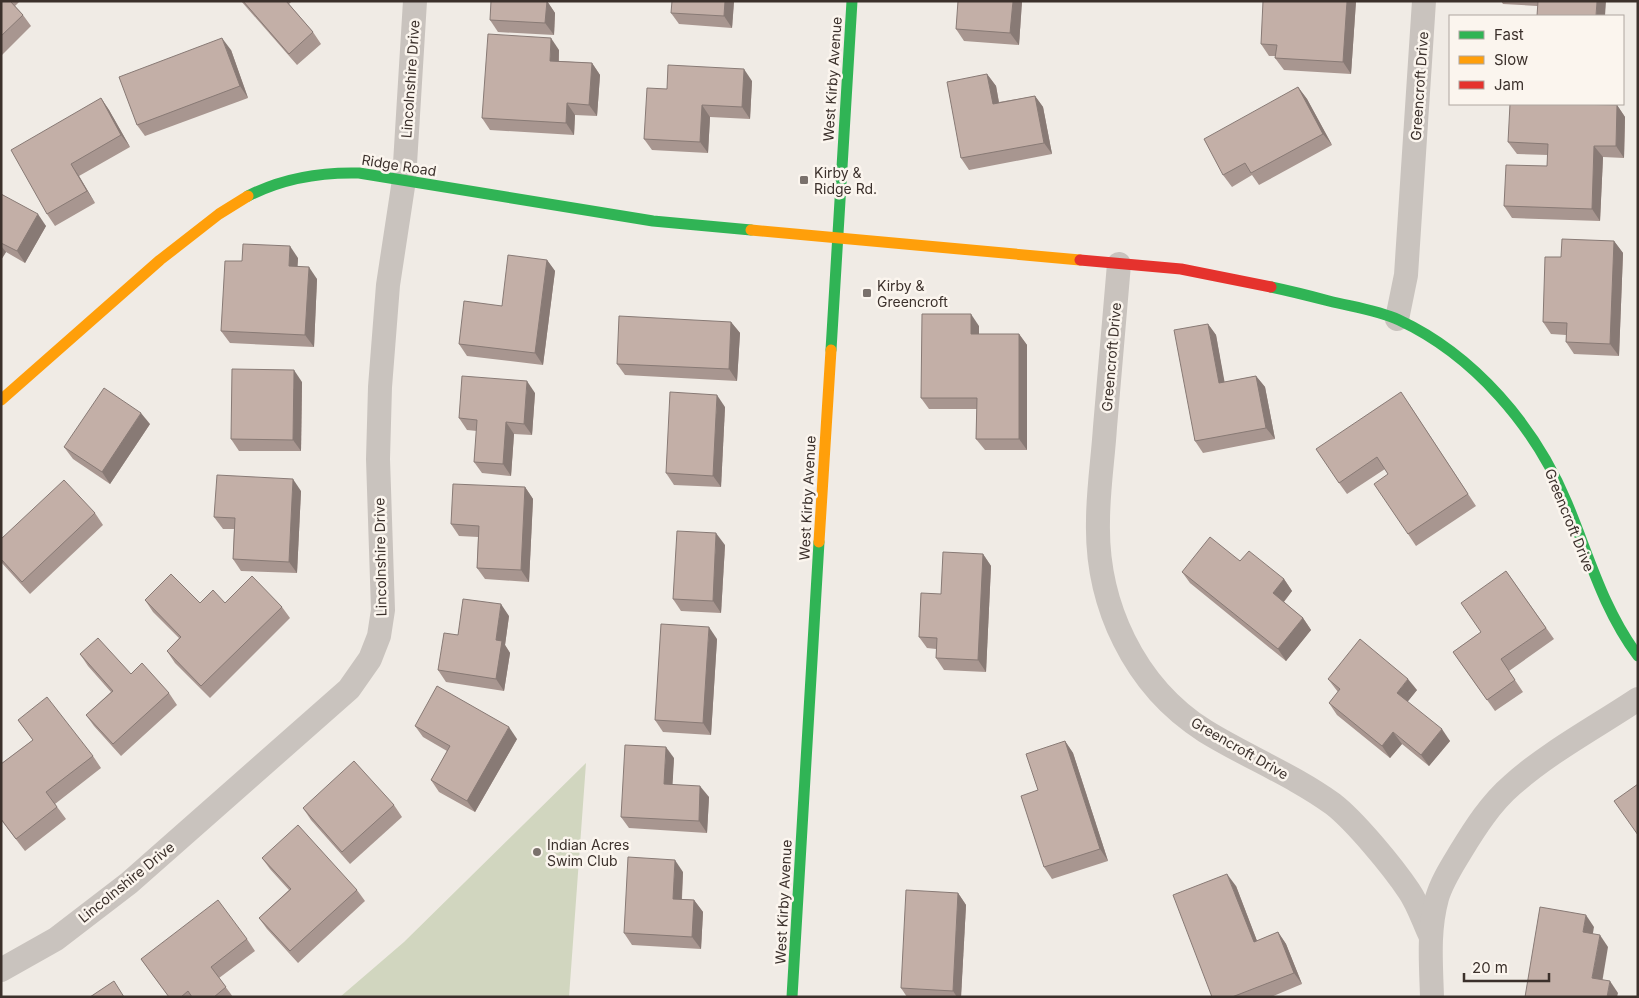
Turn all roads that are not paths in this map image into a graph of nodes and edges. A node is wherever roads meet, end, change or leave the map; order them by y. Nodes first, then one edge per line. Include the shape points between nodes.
1 (415, 1) edge
2 (852, 1) edge
3 (1424, 1) edge
4 (404, 180) junction
5 (837, 239) junction
6 (1119, 264) junction
7 (1397, 319) junction
8 (1, 400) edge
9 (1638, 656) edge
10 (1638, 699) edge
11 (1430, 935) junction
12 (1, 970) edge
13 (792, 997) edge
14 (1432, 997) edge

1 - 4 street, Lincolnshire Drive
2 - 5 street, West Kirby Avenue
3 - 7 street, Greencroft Drive via 1406,275
4 - 5 street, Ridge Road via 653,221
4 - 8 street, Ridge Road via 373,173 316,174 282,182 250,196 201,228 141,276
4 - 12 street, Lincolnshire Drive via 388,286 380,387 378,459 384,610 370,659 349,689 129,883 56,939
5 - 6 street, Greencroft Drive
5 - 13 street, West Kirby Avenue
6 - 7 street, Greencroft Drive via 1181,269 1246,280
6 - 11 street, Greencroft Drive via 1098,522 1103,580 1131,656 1149,682 1204,731 1281,771 1334,805 1373,846 1409,892
7 - 9 street, Greencroft Drive via 1432,338 1470,369 1516,416 1537,445 1558,483 1589,566 1616,624
10 - 11 street, Greencroft Drive via 1544,760 1511,786 1477,825 1448,871 1437,898
11 - 14 street, Greencroft Drive

